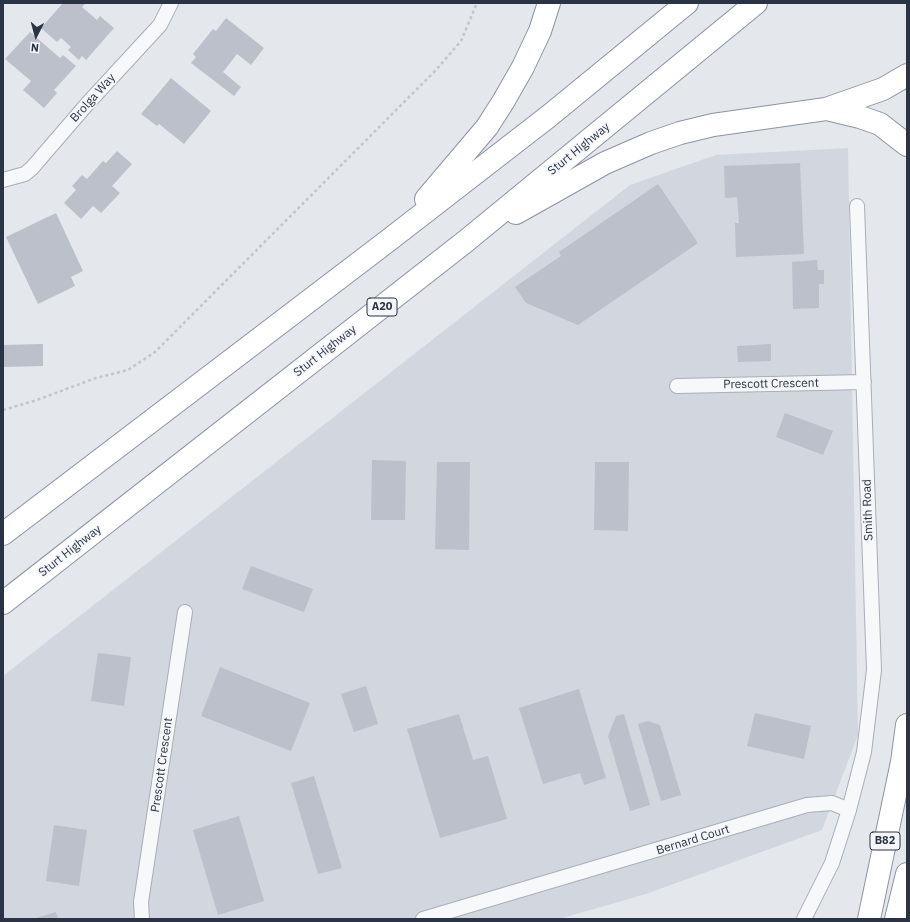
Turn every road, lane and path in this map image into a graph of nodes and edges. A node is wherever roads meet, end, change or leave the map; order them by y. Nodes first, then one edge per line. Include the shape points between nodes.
1 (171, 3) edge
2 (477, 3) edge
3 (550, 3) edge
4 (687, 3) edge
5 (756, 3) edge
6 (907, 75) edge
7 (826, 109) junction
8 (907, 145) edge
9 (3, 180) edge
10 (857, 206) dead end
11 (389, 240) junction
12 (466, 241) junction
13 (864, 382) junction
14 (677, 386) dead end
15 (3, 410) edge
16 (3, 534) edge
17 (3, 603) edge
18 (184, 612) dead end
19 (907, 726) edge
20 (849, 810) junction
21 (907, 874) edge
22 (142, 919) edge
23 (423, 919) edge
24 (804, 919) edge
25 (869, 919) edge
26 (896, 919) edge

1 - 9 street, Brolga Way via 160,25 32,168 25,174
2 - 15 path via 461,41 435,71 155,352 128,370 96,378
3 - 11 highway via 524,67 487,127
4 - 11 highway via 549,116
5 - 12 highway, Sturt Highway / A20
6 - 7 highway via 883,89
7 - 8 highway via 880,124
7 - 12 highway via 713,125 651,143 578,177
10 - 13 street, Smith Road
11 - 16 highway
12 - 17 highway, Sturt Highway / A20
13 - 14 street, Prescott Crescent
13 - 20 street, Smith Road via 874,670 864,752
18 - 22 street, Prescott Crescent via 141,902
19 - 25 highway, B82 via 902,762
20 - 23 street, Bernard Court via 832,803 807,805
20 - 24 street via 832,863
21 - 26 highway

